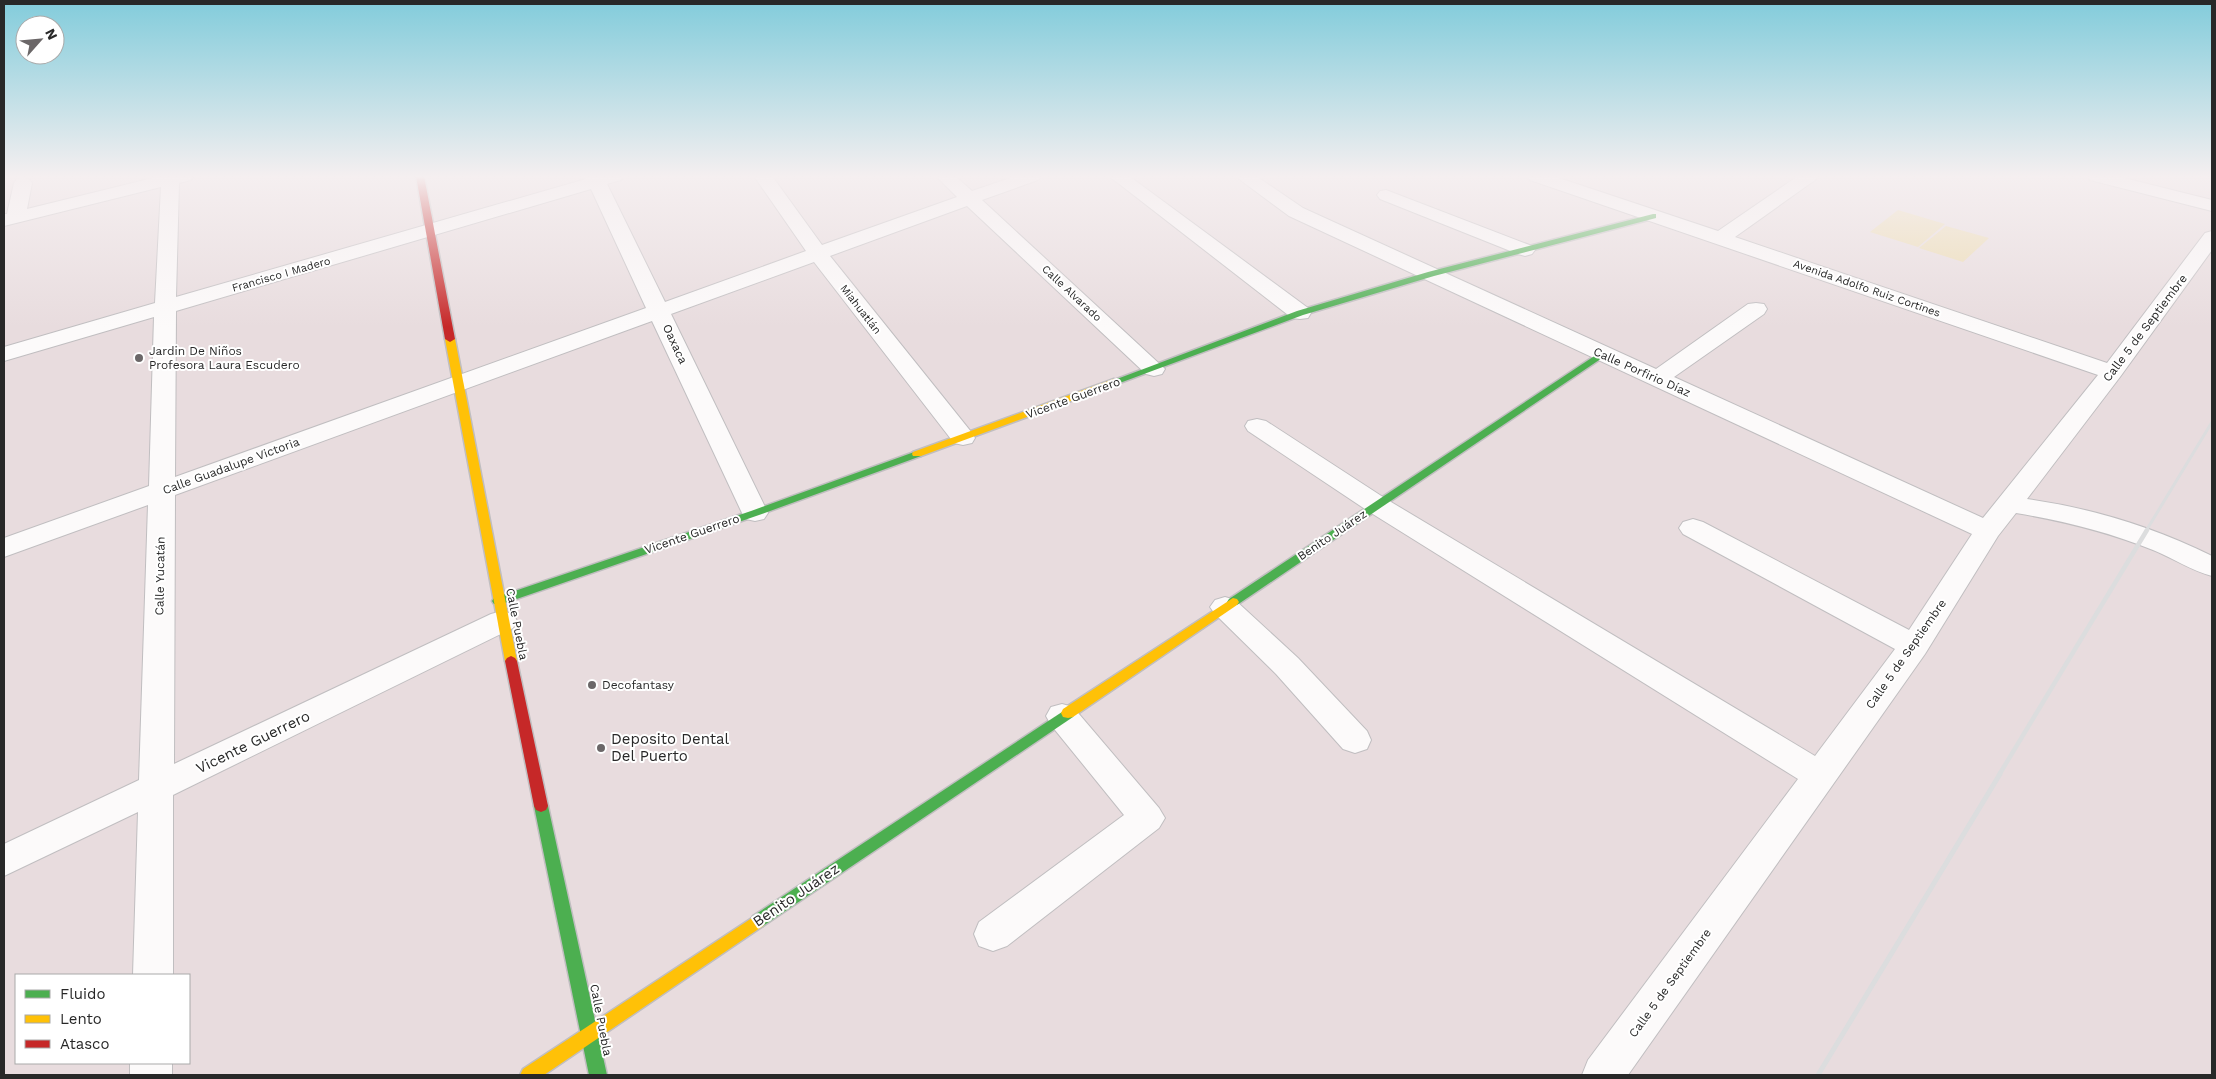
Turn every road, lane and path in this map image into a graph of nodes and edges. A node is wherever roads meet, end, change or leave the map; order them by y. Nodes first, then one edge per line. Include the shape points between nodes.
1 (171, 226) edge
2 (429, 226) edge
3 (445, 226) edge
4 (623, 226) edge
5 (798, 226) edge
6 (890, 226) edge
7 (999, 226) edge
8 (1185, 226) edge
9 (1327, 226) edge
10 (1466, 226) edge
11 (1614, 226) edge
12 (1685, 226) edge
13 (1738, 226) edge
14 (430, 231) junction
15 (2212, 237) edge
16 (1721, 238) junction
17 (1525, 250) junction
18 (817, 253) junction
19 (1431, 274) junction
20 (165, 306) junction
21 (1756, 309) dead end
22 (659, 310) junction
23 (1300, 313) junction
24 (4, 354) edge
25 (1602, 354) junction
26 (1154, 369) junction
27 (2112, 372) junction
28 (1658, 378) junction
29 (458, 384) junction
30 (1257, 426) dead end
31 (964, 438) junction
32 (161, 490) junction
33 (2009, 504) junction
34 (1377, 505) junction
35 (755, 513) junction
36 (1693, 528) dead end
37 (1988, 531) junction
38 (4, 548) edge
39 (2212, 567) edge
40 (1225, 607) junction
41 (500, 611) junction
42 (1914, 646) junction
43 (1062, 716) junction
44 (1355, 740) dead end
45 (1820, 776) junction
46 (156, 790) junction
47 (4, 861) edge
48 (993, 934) dead end
49 (152, 974) edge
50 (590, 1034) junction
51 (530, 1075) edge
52 (598, 1075) edge
53 (1603, 1075) edge

1 - 20 street, Calle Yucatán
2 - 14 street, Calle Puebla
3 - 14 street, Francisco I Madero
4 - 22 street, Oaxaca
5 - 18 street, Miahuatlán
6 - 18 street, Calle Guadalupe Victoria
7 - 26 street, Calle Alvarado
8 - 23 street
9 - 19 street, Calle Porfirio Díaz
10 - 17 street
11 - 17 street, Vicente Guerrero
12 - 16 street, Avenida Adolfo Ruiz Cortines
13 - 16 street
14 - 20 street, Francisco I Madero
14 - 29 street, Calle Puebla
15 - 27 street, Calle 5 de Septiembre
16 - 27 street, Avenida Adolfo Ruiz Cortines
17 - 19 street, Vicente Guerrero
18 - 22 street, Calle Guadalupe Victoria
18 - 31 street, Miahuatlán
19 - 23 street, Vicente Guerrero
19 - 25 street, Calle Porfirio Díaz
20 - 24 street, Francisco I Madero
20 - 32 street, Calle Yucatán
21 - 28 street
22 - 29 street, Calle Guadalupe Victoria
22 - 35 street, Oaxaca
23 - 26 street, Vicente Guerrero
25 - 28 street, Calle Porfirio Díaz
25 - 34 street, Benito Juárez
26 - 31 street, Vicente Guerrero
27 - 33 street, Calle 5 de Septiembre
28 - 37 street, Calle Porfirio Díaz
29 - 32 street, Calle Guadalupe Victoria
29 - 41 street, Calle Puebla
30 - 34 street
31 - 35 street, Vicente Guerrero
32 - 38 street, Calle Guadalupe Victoria
32 - 46 street, Calle Yucatán
33 - 37 street, Calle 5 de Septiembre
33 - 39 street via 2082,517 2142,536
34 - 40 street, Benito Juárez
34 - 45 street
35 - 41 street, Vicente Guerrero
36 - 42 street
37 - 42 street, Calle 5 de Septiembre
40 - 43 street, Benito Juárez
40 - 44 street via 1287,666
41 - 46 street, Vicente Guerrero
41 - 50 street, Calle Puebla
42 - 45 street, Calle 5 de Septiembre
43 - 48 street via 1147,818
43 - 50 street, Benito Juárez
45 - 53 street, Calle 5 de Septiembre
46 - 47 street, Vicente Guerrero
46 - 49 street, Calle Yucatán
50 - 51 street, Benito Juárez
50 - 52 street, Calle Puebla

